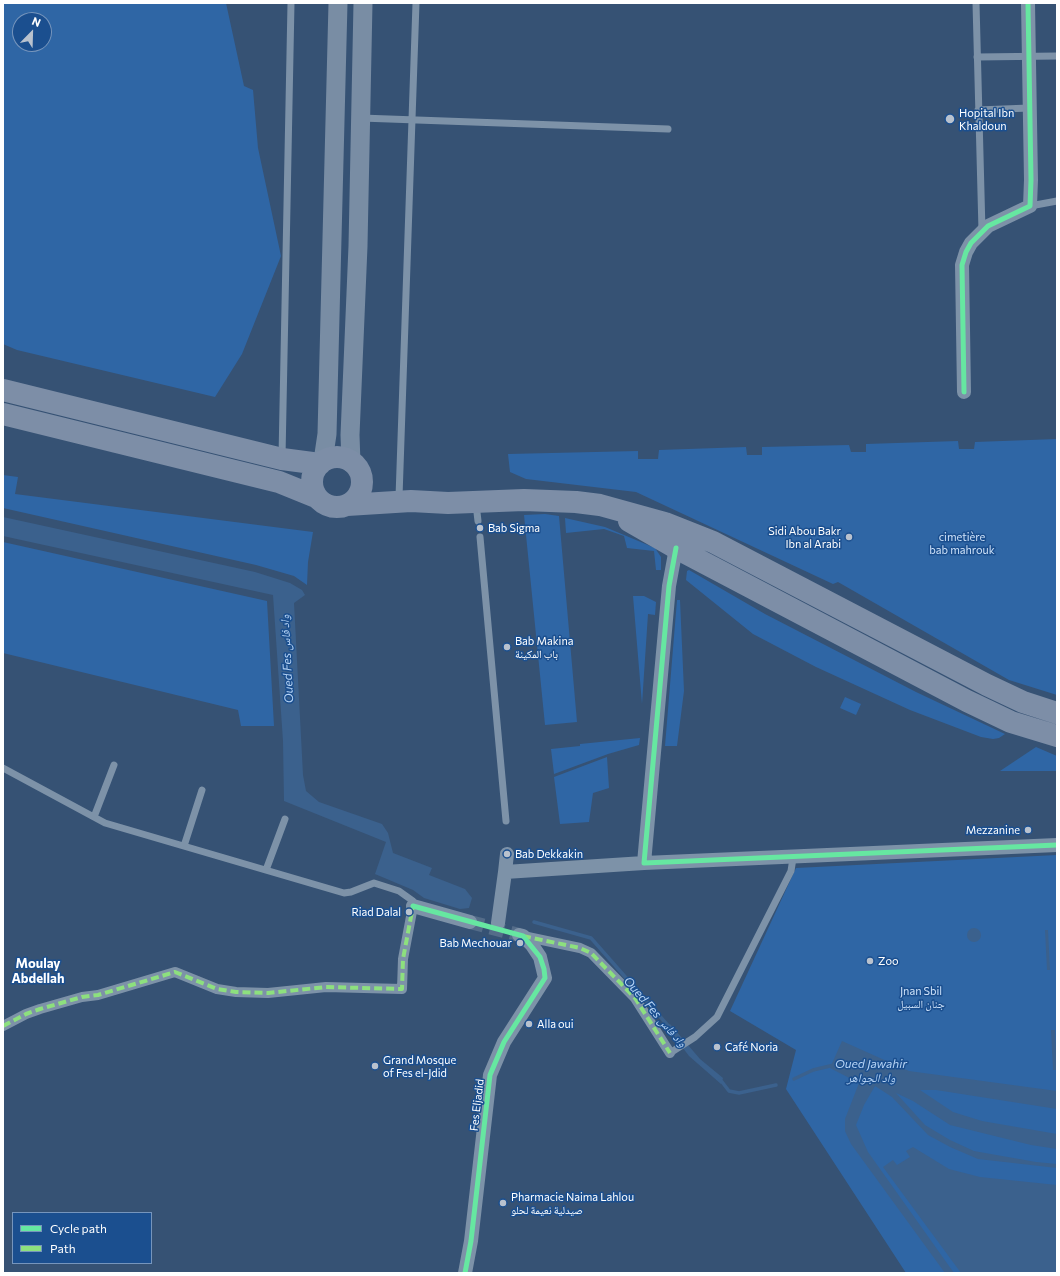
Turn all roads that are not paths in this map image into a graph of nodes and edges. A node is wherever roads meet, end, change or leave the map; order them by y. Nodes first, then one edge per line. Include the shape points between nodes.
1 (291, 3) edge
2 (338, 3) edge
3 (363, 3) edge
4 (416, 3) edge
5 (976, 3) edge
6 (1028, 3) edge
7 (1028, 56) junction
8 (1057, 56) edge
9 (977, 57) junction
10 (1029, 108) junction
11 (978, 110) junction
12 (360, 118) junction
13 (412, 120) junction
14 (668, 129) dead end
15 (1057, 201) edge
16 (1030, 206) junction
17 (982, 232) junction
18 (3, 390) edge
19 (964, 392) dead end
20 (3, 414) edge
21 (282, 459) junction
22 (322, 463) junction
23 (356, 470) junction
24 (316, 497) junction
25 (405, 499) junction
26 (347, 505) junction
27 (600, 505) junction
28 (480, 537) dead end
29 (676, 548) junction
30 (1057, 713) edge
31 (1057, 736) edge
32 (114, 765) dead end
33 (3, 768) edge
34 (202, 790) dead end
35 (94, 817) junction
36 (285, 819) dead end
37 (506, 820) dead end
38 (1057, 845) edge
39 (184, 846) junction
40 (506, 854) dead end
41 (793, 858) junction
42 (644, 863) junction
43 (266, 870) junction
44 (505, 872) junction
45 (413, 906) junction
46 (470, 922) tunnel mouth
47 (498, 923) dead end
48 (521, 935) joint
49 (3, 1026) edge
50 (670, 1053) joint
51 (465, 1273) edge

1 - 21 lane
2 - 22 main road via 328,434
3 - 12 main road
4 - 13 lane
5 - 9 lane
6 - 7 street
7 - 8 lane
7 - 9 lane
7 - 10 street
9 - 11 lane
10 - 11 lane
10 - 16 street
11 - 17 lane
12 - 13 lane
12 - 23 main road via 358,246 350,435
13 - 14 lane
13 - 25 lane
15 - 16 lane
16 - 17 street via 988,226
17 - 19 street via 968,247 962,265
18 - 21 main road
20 - 24 main road via 279,482
21 - 22 main road
22 - 23 main road via 338,458
22 - 24 main road via 314,471 312,480
23 - 25 main road
23 - 26 main road via 361,485 359,493
24 - 26 main road via 327,505
25 - 26 main road
25 - 27 main road via 477,512 524,500
27 - 29 main road
27 - 30 main road via 665,523 713,542 987,685 1023,702
28 - 37 lane
29 - 31 main road via 967,701 1011,722
29 - 42 street via 669,586
32 - 35 lane
33 - 35 lane
34 - 39 lane
35 - 39 lane via 106,824
36 - 43 lane
38 - 41 street
39 - 43 lane
40 - 44 street
41 - 42 street
41 - 50 lane via 791,871 717,1017 695,1037
42 - 44 street
43 - 45 lane via 344,893 374,883 399,891 413,901
44 - 47 street
45 - 46 street
45 - 49 street via 403,959 402,989 326,987 268,993 236,992 217,990 175,972 26,1014
48 - 50 street via 580,948 591,954 635,998
48 - 51 street, Fes Eljadid via 540,957 545,978 504,1042 490,1075

